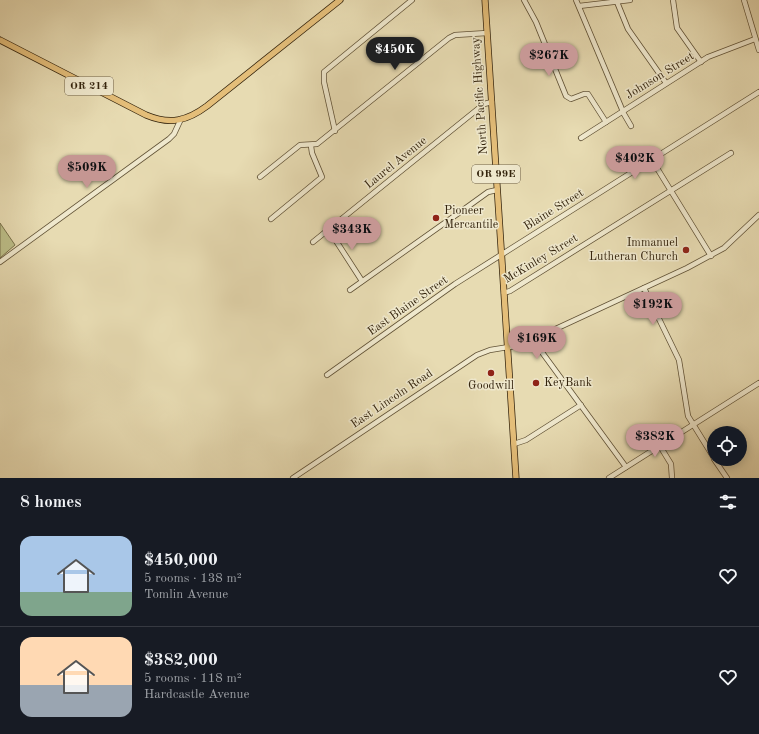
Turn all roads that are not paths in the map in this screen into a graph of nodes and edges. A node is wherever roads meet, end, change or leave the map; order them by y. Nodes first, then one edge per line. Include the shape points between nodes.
1 (340, 0) edge
2 (412, 0) edge
3 (485, 0) edge
4 (524, 0) edge
5 (576, 0) edge
6 (630, 0) edge
7 (673, 0) edge
8 (744, 0) edge
9 (617, 2) junction
10 (579, 6) junction
11 (487, 33) junction
12 (0, 40) edge
13 (755, 40) junction
14 (759, 50) edge
15 (701, 62) junction
16 (666, 83) junction
17 (759, 92) edge
18 (492, 102) junction
19 (623, 111) junction
20 (180, 121) junction
21 (606, 122) junction
22 (631, 126) dead end
23 (335, 131) junction
24 (581, 138) dead end
25 (312, 146) junction
26 (731, 153) dead end
27 (652, 160) junction
28 (260, 177) dead end
29 (497, 190) junction
30 (671, 191) junction
31 (759, 215) edge
32 (271, 219) dead end
33 (329, 230) junction
34 (314, 242) dead end
35 (501, 254) junction
36 (711, 256) junction
37 (0, 262) edge
38 (362, 281) junction
39 (644, 288) junction
40 (350, 290) dead end
41 (504, 293) junction
42 (532, 340) junction
43 (507, 348) junction
44 (327, 375) dead end
45 (759, 383) edge
46 (581, 405) junction
47 (693, 425) junction
48 (514, 444) junction
49 (660, 446) junction
50 (707, 448) edge
51 (719, 466) edge
52 (626, 467) junction
53 (293, 478) edge
54 (516, 478) edge
55 (609, 478) edge
56 (672, 478) edge
57 (727, 478) edge

1 - 20 main road, OR 214 via 197,114
2 - 23 street via 323,73
3 - 11 main road, North Pacific Highway / OR 99E
4 - 21 street via 566,96 571,99 588,94
5 - 10 street
6 - 9 street
7 - 15 street via 677,28
8 - 13 street
9 - 10 street
9 - 16 street via 628,29
10 - 19 street
11 - 18 main road, North Pacific Highway / OR 99E
11 - 23 street via 455,35 449,38
12 - 20 main road, OR 214 via 146,115 166,121
13 - 14 street
13 - 15 street, Johnson Street via 715,54
15 - 16 street, Johnson Street
16 - 19 street, Johnson Street
17 - 27 street, Blaine Street
18 - 29 main road, North Pacific Highway / OR 99E
18 - 33 street, Laurel Avenue via 484,104
19 - 21 street, Johnson Street
19 - 22 street
20 - 37 street via 169,139
21 - 24 street, Johnson Street
23 - 25 street
25 - 28 street via 299,146
25 - 32 street via 312,153 322,177
26 - 30 street, McKinley Street
27 - 30 street
27 - 35 street, Blaine Street
29 - 35 main road, North Pacific Highway / OR 99E
29 - 38 street via 488,192
30 - 36 street
30 - 41 street, McKinley Street
31 - 36 street, East Lincoln Road via 727,245
33 - 34 street, Laurel Avenue
33 - 38 street
35 - 41 main road, North Pacific Highway / OR 99E
35 - 44 street, East Blaine Street
36 - 39 street, East Lincoln Road
38 - 40 street
39 - 42 street, East Lincoln Road
39 - 47 street via 679,360 686,411
41 - 43 main road, North Pacific Highway / OR 99E
42 - 43 street, East Lincoln Road
42 - 46 street
43 - 48 main road, North Pacific Highway / OR 99E
43 - 53 street, East Lincoln Road via 482,352
45 - 47 street
46 - 48 street via 524,442
46 - 52 street
47 - 49 street
47 - 50 street
48 - 54 main road, North Pacific Highway / OR 99E
49 - 52 street
49 - 56 street via 671,464
51 - 57 street
52 - 55 street

